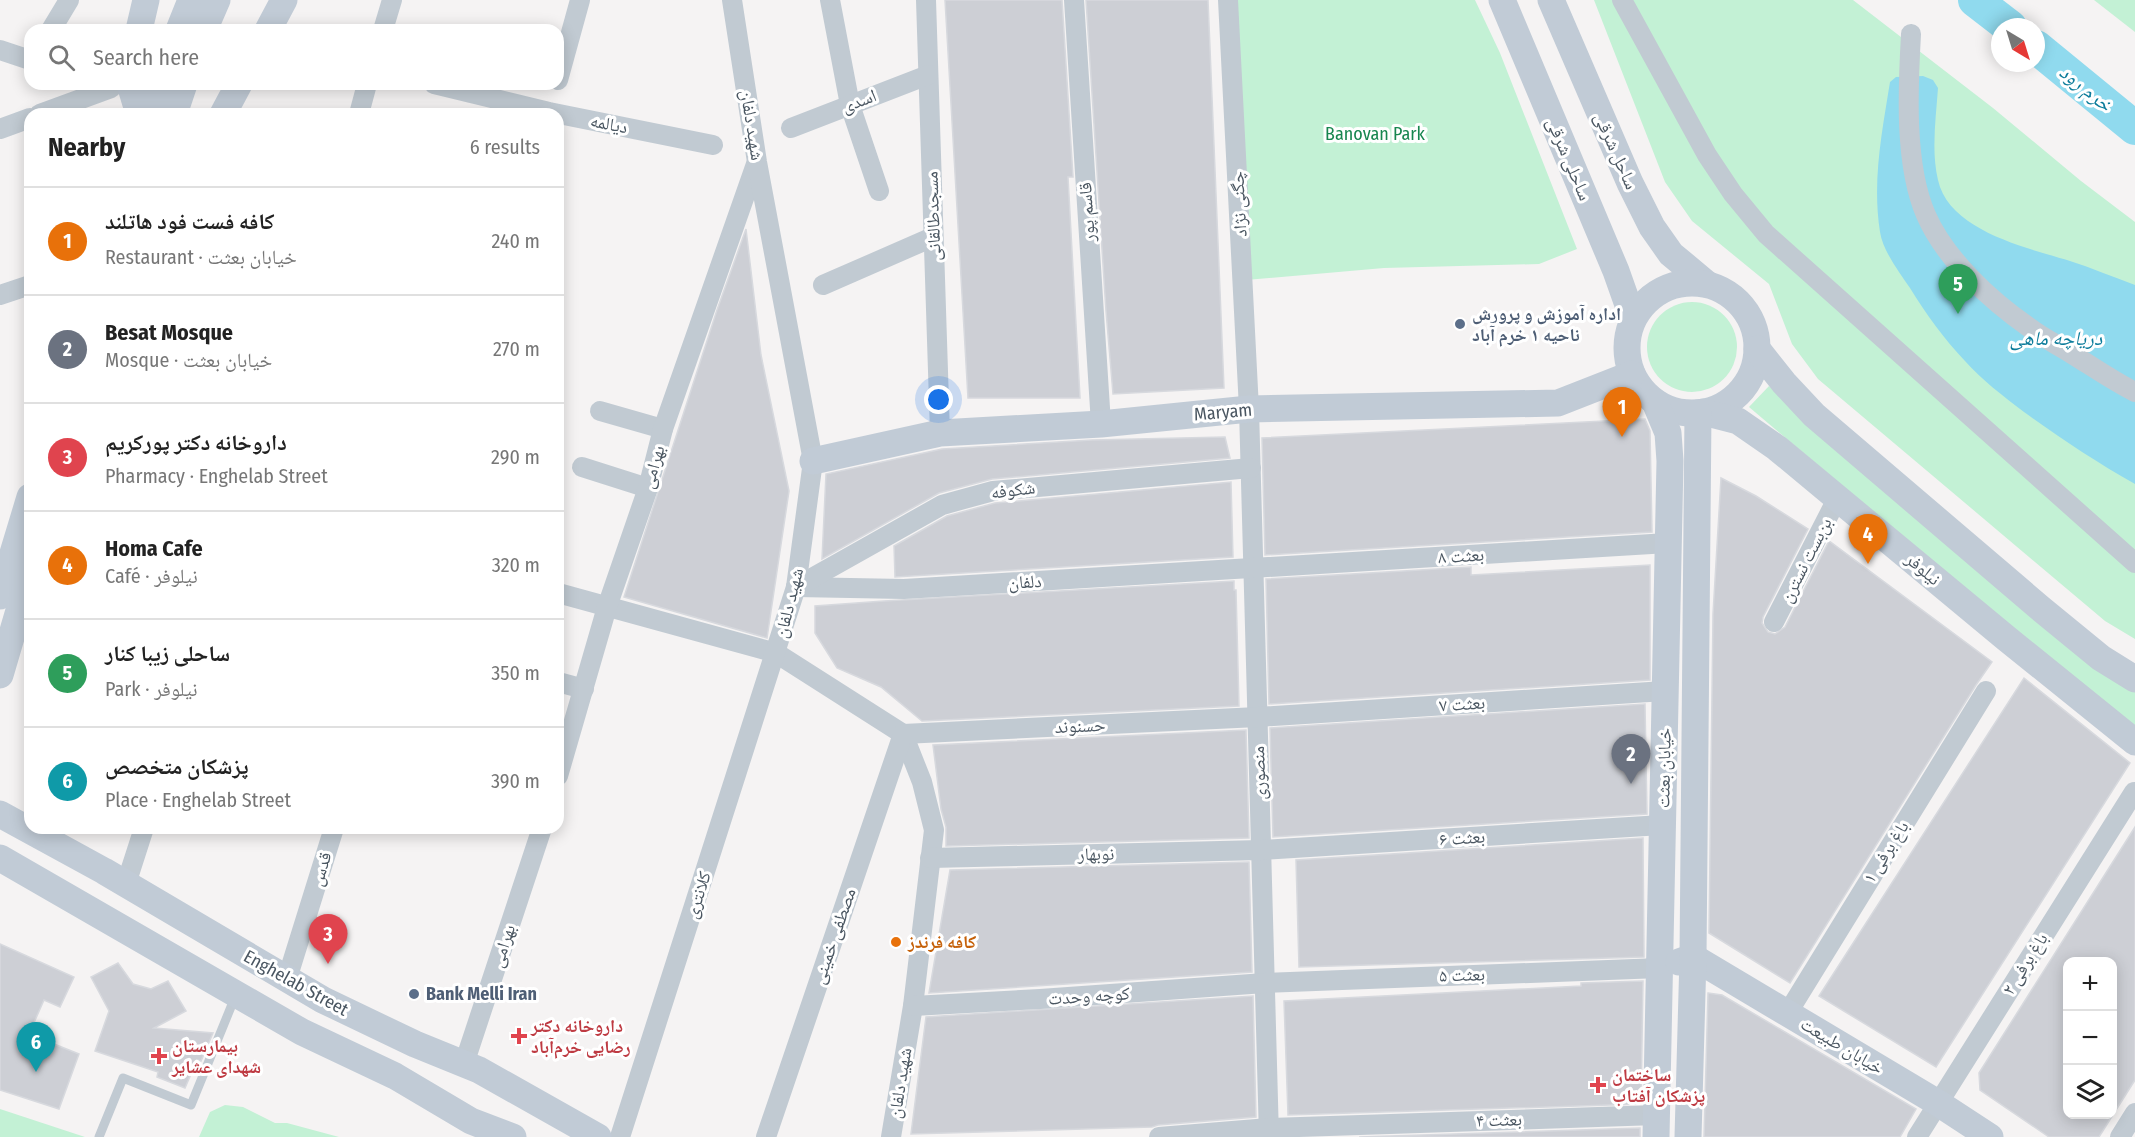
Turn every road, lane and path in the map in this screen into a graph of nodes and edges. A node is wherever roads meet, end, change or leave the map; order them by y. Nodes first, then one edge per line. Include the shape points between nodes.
1 (69, 0) edge
2 (146, 0) edge
3 (191, 0) edge
4 (217, 0) edge
5 (284, 0) edge
6 (392, 0) edge
7 (580, 0) edge
8 (732, 0) edge
9 (830, 0) edge
10 (926, 0) edge
11 (1074, 0) edge
12 (1228, 0) edge
13 (1502, 0) edge
14 (1551, 0) edge
15 (1623, 0) edge
16 (55, 24) edge
17 (141, 24) edge
18 (181, 24) edge
19 (207, 24) edge
20 (271, 24) edge
21 (385, 24) edge
22 (1911, 34) dead end
23 (0, 50) edge
24 (564, 57) edge
25 (24, 58) edge
26 (928, 75) junction
27 (100, 90) edge
28 (117, 90) edge
29 (159, 90) edge
30 (182, 90) edge
31 (236, 90) edge
32 (365, 90) edge
33 (458, 90) edge
34 (555, 90) edge
35 (850, 105) junction
36 (55, 108) edge
37 (134, 108) edge
38 (153, 108) edge
39 (176, 108) edge
40 (227, 108) edge
41 (361, 108) edge
42 (529, 108) edge
43 (550, 108) edge
44 (564, 116) edge
45 (24, 120) edge
46 (791, 128) dead end
47 (0, 129) edge
48 (713, 145) dead end
49 (757, 162) junction
50 (879, 191) dead end
51 (933, 237) junction
52 (1707, 284) junction
53 (823, 285) dead end
54 (24, 287) edge
55 (0, 295) edge
56 (1633, 319) junction
57 (1757, 349) junction
58 (1632, 374) junction
59 (2135, 392) edge
60 (1655, 402) junction
61 (1250, 409) junction
62 (600, 411) dead end
63 (1701, 412) junction
64 (1101, 424) junction
65 (663, 429) junction
66 (940, 433) junction
67 (813, 461) junction
68 (582, 467) dead end
69 (1251, 468) junction
70 (648, 488) junction
71 (1838, 497) junction
72 (1668, 543) junction
73 (24, 547) edge
74 (2135, 563) edge
75 (1254, 568) junction
76 (796, 587) junction
77 (24, 588) edge
78 (564, 595) edge
79 (17, 605) edge
80 (607, 606) junction
81 (1774, 622) dead end
82 (776, 653) junction
83 (0, 675) edge
84 (2135, 679) edge
85 (564, 684) edge
86 (584, 689) junction
87 (1665, 691) junction
88 (1986, 691) dead end
89 (1258, 717) junction
90 (903, 734) junction
91 (2135, 742) edge
92 (564, 756) edge
93 (2134, 792) edge
94 (0, 814) edge
95 (1662, 825) junction
96 (24, 827) edge
97 (36, 834) edge
98 (142, 834) edge
99 (332, 834) edge
100 (540, 834) edge
101 (1261, 850) junction
102 (0, 858) edge
103 (930, 858) junction
104 (126, 884) junction
105 (1693, 957) junction
106 (1660, 968) junction
107 (287, 979) junction
108 (1265, 983) junction
109 (236, 994) junction
110 (913, 1006) junction
111 (1786, 1014) junction
112 (354, 1015) junction
113 (339, 1049) junction
114 (464, 1064) junction
115 (1938, 1103) junction
116 (2135, 1113) edge
117 (1657, 1126) edge
118 (468, 1129) edge
119 (1269, 1132) edge
120 (99, 1137) edge
121 (513, 1137) edge
122 (598, 1137) edge
123 (620, 1137) edge
124 (766, 1137) edge
125 (891, 1137) edge
126 (1159, 1137) edge
127 (1688, 1137) edge
128 (1917, 1137) edge
129 (1989, 1137) edge
130 (2120, 1137) edge

1 - 16 street
2 - 17 main road
3 - 18 main road
4 - 19 main road
5 - 20 main road
6 - 21 street
7 - 24 street
8 - 49 street, شهید دلفان
9 - 35 street
10 - 26 street, مسجدطالقانی
11 - 64 street, قاسم پور
12 - 61 street, چگنی نژاد
13 - 56 main road, ساحلی شرقی
14 - 52 main road, ساحل شرقی via 1652,227 1671,254
15 - 74 street via 1707,155 1766,234
22 - 59 street via 1910,133 1917,186 1926,214 1953,258 1981,288 2029,328
23 - 25 street
26 - 35 street, اسدی
26 - 51 street, مسجدطالقانی
27 - 36 street
28 - 37 main road
29 - 38 main road
30 - 39 main road
31 - 40 main road
32 - 41 street
33 - 42 street, دیالمه
34 - 43 street
35 - 46 street, اسدی
35 - 50 street
44 - 48 street, دیالمه
45 - 47 street
49 - 65 street, بهرامی
49 - 67 street, شهید دلفان
51 - 53 street
51 - 66 street, مسجدطالقانی
52 - 56 main road via 1685,283 1663,289 1646,301
52 - 57 main road via 1742,305 1753,324
54 - 55 street
56 - 58 main road via 1627,337
57 - 63 main road via 1748,382 1735,397 1718,408
57 - 84 main road via 1814,415 2040,608
58 - 60 main road via 1641,390
58 - 61 main road, Maryam via 1558,403
60 - 63 main road via 1668,409
60 - 72 main road, خیابان بعثت via 1668,433
61 - 64 main road, Maryam
61 - 69 street, منصوری
62 - 65 street
63 - 71 main road, نیلوفر via 1738,421
63 - 105 main road, خیابان بعثت
64 - 66 main road, Maryam
65 - 70 street, بهرامی
66 - 67 main road, Maryam
67 - 76 street, شهید دلفان
68 - 70 street
69 - 75 street, منصوری
69 - 76 street, شکوفه via 993,491 942,505
70 - 80 street, بهرامی
71 - 81 street, بن‌بست نسترن
71 - 91 main road, نیلوفر
72 - 75 street, بعثت ۸
72 - 87 main road, خیابان بعثت
73 - 79 main road
75 - 76 street, دلفان via 904,589
75 - 89 street, منصوری
76 - 82 street, شهید دلفان
77 - 79 main road
78 - 80 street
79 - 83 main road
80 - 82 street
80 - 86 street, بهرامی
82 - 90 street, شهید دلفان
82 - 123 street, کلانتری
85 - 86 street
86 - 92 street, بهرامی
87 - 89 street, بعثت ۷
87 - 95 main road, خیابان بعثت
88 - 111 street, باغ برفی ۱
89 - 90 street, حسنوند
89 - 101 street, منصوری
90 - 103 street, شهید دلفان via 922,782 934,830
90 - 124 street, مصطفی خمینی
93 - 115 street, باغ برفی ۲
94 - 96 main road, Enghelab Street
95 - 101 street, بعثت ۶
95 - 106 main road, خیابان بعثت
97 - 104 main road, Enghelab Street
98 - 104 street
99 - 107 street, قدس
100 - 114 street, بهرامی
101 - 103 street, نوبهار
101 - 108 street, منصوری
102 - 109 main road, Enghelab Street
103 - 110 street, شهید دلفان
104 - 107 main road, Enghelab Street
105 - 106 main road
105 - 111 main road, خیابان طبیعت
105 - 127 main road, خیابان بعثت
106 - 108 street, بعثت ۵
106 - 117 main road, خیابان بعثت
107 - 112 main road, Enghelab Street
108 - 110 street, کوچه وحدت
108 - 119 street, منصوری
109 - 113 main road, Enghelab Street
109 - 120 lane via 191,1104 123,1078
110 - 125 street, شهید دلفان
111 - 115 main road, خیابان طبیعت
112 - 113 main road
112 - 114 main road, Enghelab Street
113 - 118 main road, Enghelab Street via 395,1076
114 - 122 main road, Enghelab Street
115 - 128 street, باغ برفی ۲
115 - 129 main road, خیابان طبیعت
116 - 130 street
117 - 119 street, بعثت ۴
118 - 121 main road, Enghelab Street
119 - 126 street, بعثت ۴

